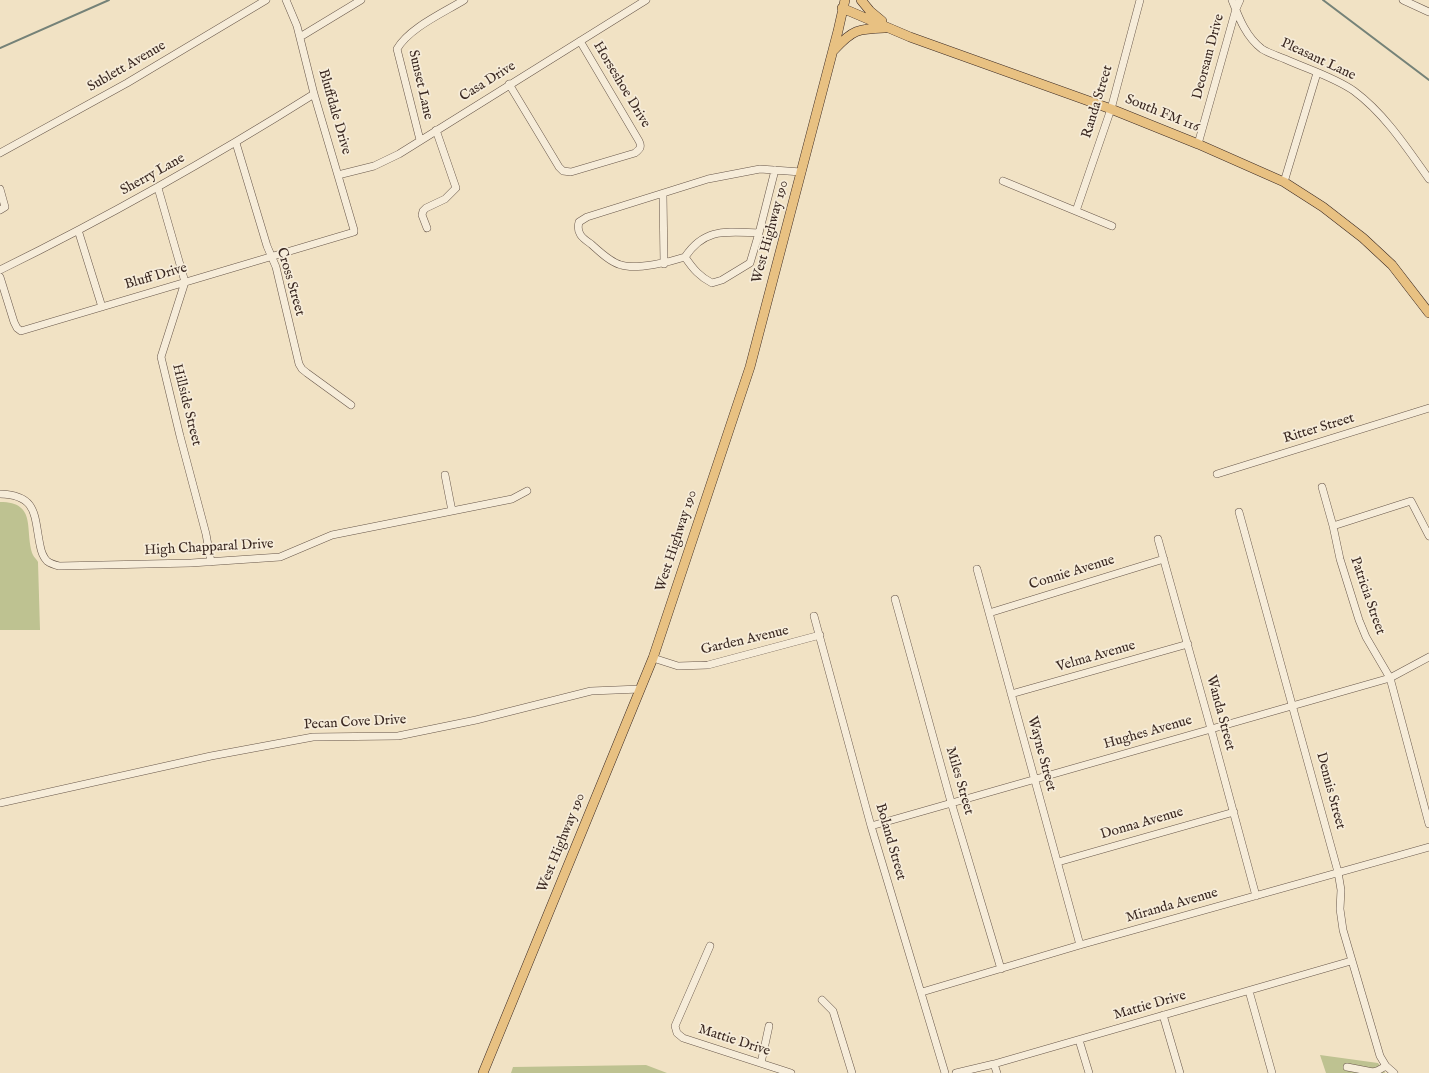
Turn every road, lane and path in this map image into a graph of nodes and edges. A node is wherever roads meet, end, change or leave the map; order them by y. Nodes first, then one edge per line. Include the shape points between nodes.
1 (266, 0) edge
2 (286, 0) edge
3 (361, 0) edge
4 (464, 0) edge
5 (646, 0) edge
6 (861, 0) edge
7 (1140, 0) edge
8 (1232, 0) edge
9 (1240, 0) edge
10 (1403, 0) edge
11 (843, 3) edge
12 (1236, 8) junction
13 (1429, 12) edge
14 (890, 29) junction
15 (300, 37) junction
16 (580, 42) junction
17 (833, 51) junction
18 (1317, 73) junction
19 (508, 84) junction
20 (314, 94) junction
21 (1111, 109) junction
22 (436, 130) junction
23 (420, 140) junction
24 (236, 143) junction
25 (1198, 144) junction
26 (0, 153) edge
27 (775, 170) junction
28 (801, 172) junction
29 (1428, 174) edge
30 (338, 175) junction
31 (1003, 181) dead end
32 (1284, 182) junction
33 (158, 188) junction
34 (0, 189) edge
35 (662, 194) junction
36 (3, 208) edge
37 (1076, 211) junction
38 (1112, 226) dead end
39 (426, 228) dead end
40 (78, 230) junction
41 (354, 232) joint
42 (759, 234) junction
43 (271, 257) junction
44 (685, 257) junction
45 (664, 264) junction
46 (0, 270) edge
47 (0, 277) edge
48 (185, 282) junction
49 (102, 307) junction
50 (1429, 313) edge
51 (351, 405) dead end
52 (1429, 408) edge
53 (1218, 474) dead end
54 (445, 475) dead end
55 (1322, 488) dead end
56 (527, 490) dead end
57 (0, 494) edge
58 (452, 511) junction
59 (1239, 512) dead end
60 (1333, 526) junction
61 (1429, 536) edge
62 (1158, 539) dead end
63 (1164, 559) junction
64 (211, 562) junction
65 (977, 569) dead end
66 (895, 599) dead end
67 (989, 613) junction
68 (814, 616) dead end
69 (820, 636) junction
70 (1188, 644) junction
71 (1429, 657) edge
72 (653, 658) junction
73 (1390, 678) junction
74 (640, 689) junction
75 (1012, 694) junction
76 (1293, 706) junction
77 (1211, 729) junction
78 (1034, 779) junction
79 (951, 802) junction
80 (0, 803) edge
81 (1234, 812) junction
82 (1429, 824) edge
83 (871, 826) junction
84 (1429, 847) edge
85 (1058, 862) junction
86 (1338, 872) junction
87 (1256, 896) junction
88 (1080, 945) junction
89 (710, 946) dead end
90 (1351, 961) junction
91 (1001, 969) junction
92 (1248, 991) junction
93 (922, 992) junction
94 (822, 1000) dead end
95 (1164, 1015) junction
96 (769, 1026) dead end
97 (1080, 1040) junction
98 (761, 1063) junction
99 (994, 1064) junction
100 (1386, 1066) junction
101 (1347, 1067) dead end
102 (483, 1073) edge
103 (791, 1073) edge
104 (852, 1073) edge
105 (945, 1073) edge
106 (956, 1073) edge
107 (997, 1073) edge
108 (1089, 1073) edge
109 (1180, 1073) edge
110 (1272, 1073) edge
111 (1394, 1073) edge

1 - 26 street, Sublett Avenue via 127,83
2 - 15 street, Bluffdale Drive
3 - 15 street
4 - 23 street, Sunset Lane via 410,32 397,49
5 - 16 street, Casa Drive
6 - 14 main road
7 - 21 street, Randa Street
8 - 12 street, Pleasant Lane
9 - 12 street, Deorsam Drive
10 - 13 street
11 - 14 main road, South FM 116
11 - 17 main road, West Highway 190
12 - 18 street, Pleasant Lane via 1243,26 1263,49
12 - 25 street, Deorsam Drive
14 - 17 main road via 858,30 844,39
14 - 21 main road, South FM 116
15 - 20 street, Bluffdale Drive
16 - 19 street, Casa Drive
16 - 19 street, Horseshoe Drive via 639,140 641,145 635,153 571,172 563,171
17 - 28 main road, West Highway 190
18 - 29 street, Pleasant Lane via 1352,90 1374,108
18 - 32 street
19 - 22 street, Casa Drive
20 - 24 street, Sherry Lane
20 - 30 street, Bluffdale Drive
21 - 25 main road, South FM 116
21 - 37 street, Randa Street
22 - 23 street, Casa Drive
22 - 39 street via 456,188 445,199 423,211
23 - 30 street, Casa Drive via 374,166
24 - 33 street, Sherry Lane
24 - 43 street, Cross Street
25 - 32 main road, South FM 116
27 - 28 street
27 - 35 street via 760,169 708,179
27 - 42 street
28 - 72 main road, West Highway 190 via 750,367
30 - 41 street, Bluffdale Drive
31 - 37 street
32 - 50 main road, South FM 116 via 1323,207 1363,238 1392,265
33 - 40 street, Sherry Lane
33 - 48 street
34 - 36 street
35 - 45 street
35 - 45 street via 587,217 579,222 577,228 582,238 623,266
37 - 38 street
40 - 46 street, Sherry Lane
40 - 49 street
41 - 43 street, Bluff Drive
42 - 44 street via 724,232 702,239
42 - 44 street via 750,263 722,280 712,283 704,279
43 - 48 street, Bluff Drive
43 - 51 street, Cross Street via 276,267 299,364 307,373
44 - 45 street
47 - 49 street, Bluff Drive via 14,322 21,331
48 - 49 street, Bluff Drive
48 - 64 street, Hillside Street via 161,357
52 - 53 street, Ritter Street
54 - 58 street
55 - 60 street, Patricia Street
56 - 58 street, High Chapparal Drive via 512,499
57 - 64 street, High Chapparal Drive via 16,496 32,508 42,554 46,560 54,564 66,566
58 - 64 street, High Chapparal Drive via 332,535 280,557
59 - 76 street, Dennis Street
60 - 61 street via 1411,501
60 - 73 street, Patricia Street via 1340,559 1359,620
62 - 63 street, Wanda Street
63 - 67 street, Connie Avenue
63 - 70 street, Wanda Street
65 - 67 street, Wayne Street
66 - 79 street, Miles Street
67 - 75 street, Wayne Street
68 - 69 street, Boland Street
69 - 72 street, Garden Avenue via 708,665 678,666
69 - 83 street, Boland Street
70 - 75 street, Velma Avenue
70 - 77 street, Wanda Street
71 - 73 street, Hughes Avenue
72 - 74 main road, West Highway 190
73 - 76 street, Hughes Avenue
73 - 82 street, Patricia Street
74 - 80 street, Pecan Cove Drive via 591,691 476,720 398,736 313,736
74 - 102 main road, West Highway 190
75 - 78 street, Wayne Street
76 - 77 street, Hughes Avenue
76 - 86 street, Dennis Street
77 - 78 street, Hughes Avenue
77 - 81 street, Wanda Street
78 - 79 street, Hughes Avenue
78 - 85 street, Wayne Street
79 - 83 street, Hughes Avenue
79 - 91 street, Miles Street
81 - 85 street, Donna Avenue
81 - 87 street, Wanda Street
83 - 93 street, Boland Street
84 - 86 street, Miranda Avenue
85 - 88 street, Wayne Street
86 - 87 street, Miranda Avenue
86 - 90 street, Dennis Street via 1342,923
87 - 88 street, Miranda Avenue
88 - 91 street, Miranda Avenue
89 - 98 street, Mattie Drive via 675,1026 677,1032 683,1038
90 - 92 street, Mattie Drive
90 - 100 street, Dennis Street via 1380,1056
91 - 93 street, Miranda Avenue
92 - 95 street, Mattie Drive
92 - 110 street
93 - 105 street, Boland Street
94 - 104 street via 833,1011
95 - 97 street, Mattie Drive
95 - 109 street
96 - 98 street
97 - 99 street, Mattie Drive
97 - 108 street
98 - 103 street, Mattie Drive
99 - 106 street, Mattie Drive
99 - 107 street
100 - 101 street via 1373,1072
100 - 111 street, Dennis Street

